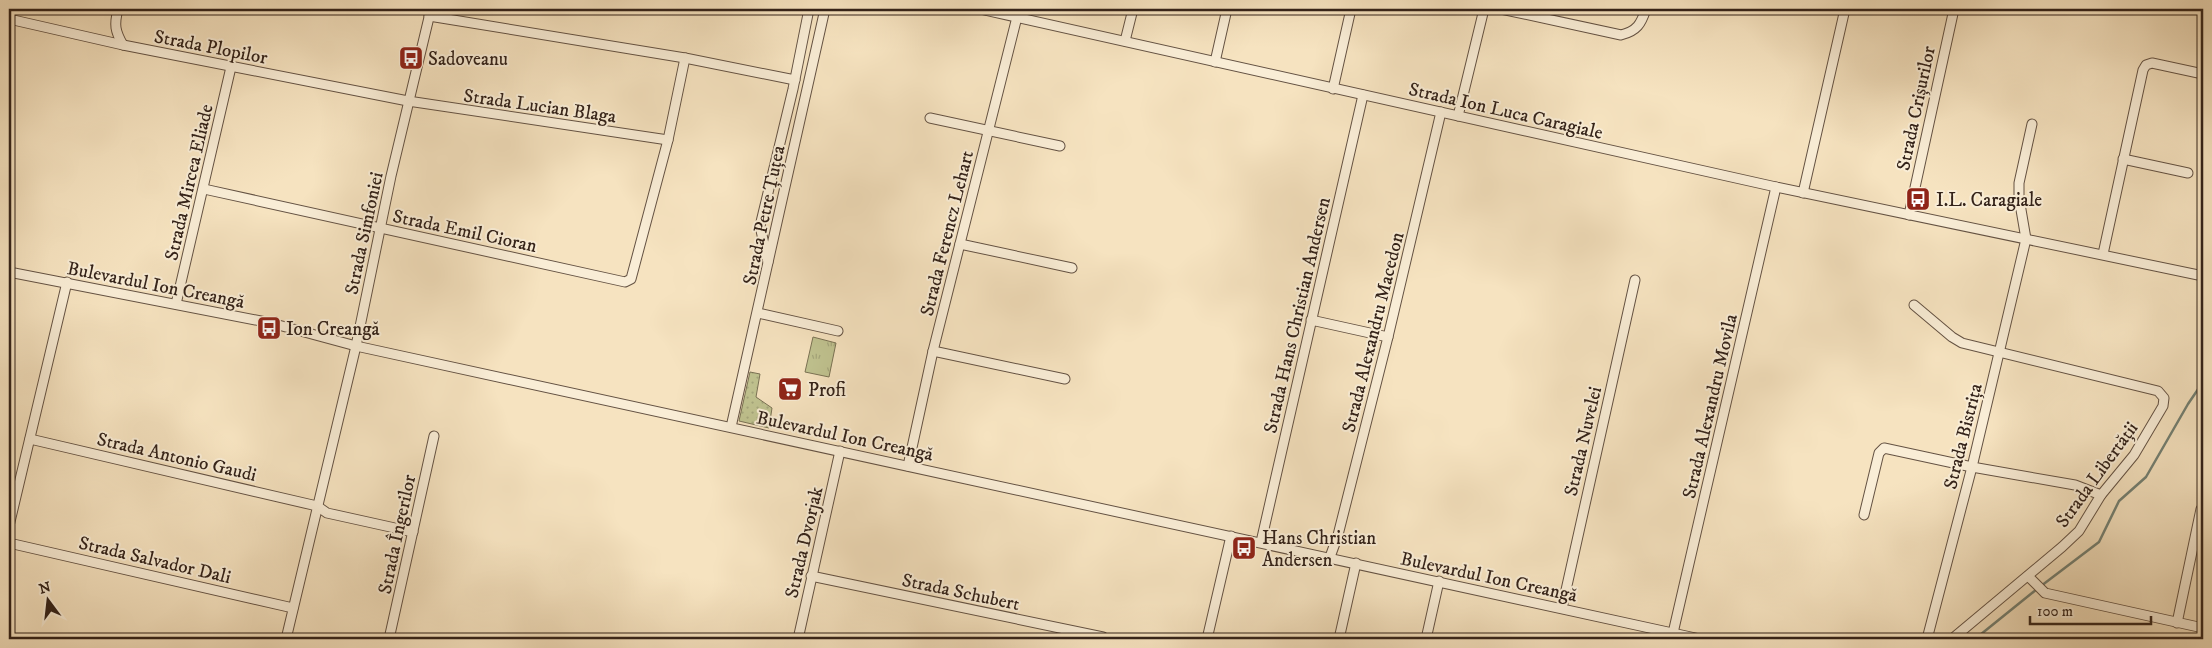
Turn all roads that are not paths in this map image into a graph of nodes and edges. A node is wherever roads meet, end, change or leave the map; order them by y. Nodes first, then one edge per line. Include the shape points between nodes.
1 (118, 9) edge
2 (809, 9) edge
3 (825, 9) edge
4 (980, 9) edge
5 (1133, 9) edge
6 (1227, 9) edge
7 (1351, 9) edge
8 (1484, 9) edge
9 (1501, 9) edge
10 (1646, 9) edge
11 (1844, 9) edge
12 (1954, 9) edge
13 (430, 12) edge
14 (1018, 13) edge
15 (9, 19) edge
16 (1125, 41) junction
17 (123, 45) junction
18 (685, 58) junction
19 (1215, 62) junction
20 (231, 66) junction
21 (2203, 74) edge
22 (794, 84) junction
23 (1333, 89) junction
24 (806, 92) junction
25 (1363, 95) junction
26 (408, 101) junction
27 (1441, 112) junction
28 (1458, 116) junction
29 (930, 118) dead end
30 (2032, 124) dead end
31 (988, 131) junction
32 (668, 140) junction
33 (1060, 146) dead end
34 (2123, 160) junction
35 (2188, 173) dead end
36 (1776, 187) junction
37 (204, 189) junction
38 (1803, 193) junction
39 (1909, 215) junction
40 (380, 228) junction
41 (2026, 239) junction
42 (960, 244) junction
43 (2103, 254) junction
44 (769, 264) junction
45 (1072, 268) dead end
46 (9, 272) edge
47 (2203, 276) edge
48 (1635, 280) dead end
49 (67, 282) junction
50 (176, 304) junction
51 (1914, 305) dead end
52 (758, 313) junction
53 (1311, 320) junction
54 (838, 331) dead end
55 (1388, 336) junction
56 (356, 346) junction
57 (933, 350) junction
58 (1998, 352) junction
59 (1065, 379) dead end
60 (731, 427) junction
61 (434, 436) dead end
62 (30, 439) junction
63 (840, 451) junction
64 (908, 466) junction
65 (1972, 467) junction
66 (2101, 495) junction
67 (317, 506) junction
68 (2201, 509) dead end
69 (1864, 515) dead end
70 (9, 526) edge
71 (413, 532) junction
72 (1231, 536) junction
73 (9, 542) edge
74 (1261, 542) junction
75 (1330, 557) junction
76 (1356, 563) junction
77 (811, 576) junction
78 (2028, 576) junction
79 (1439, 581) junction
80 (293, 608) junction
81 (1562, 608) junction
82 (2177, 624) junction
83 (2203, 628) edge
84 (1673, 633) junction
85 (1103, 637) dead end
86 (286, 639) edge
87 (389, 639) edge
88 (798, 639) edge
89 (1207, 639) edge
90 (1339, 639) edge
91 (1426, 639) edge
92 (1700, 639) edge
93 (1927, 639) edge
94 (1952, 639) edge

1 - 17 street via 115,32
2 - 22 street
3 - 24 street, Strada Petre Țuțea
4 - 14 street, Strada Ion Luca Caragiale
5 - 16 street
6 - 19 street
7 - 23 street
8 - 28 street
9 - 10 street via 1621,34 1632,32 1641,24
11 - 38 street
12 - 39 street, Strada Crișurilor
13 - 18 street
13 - 26 street, Strada Simfoniei
14 - 16 street, Strada Ion Luca Caragiale
14 - 31 street, Strada Ferencz Lehart
15 - 17 street, Strada Plopilor
16 - 19 street, Strada Ion Luca Caragiale
17 - 20 street, Strada Plopilor
18 - 22 street
18 - 32 street
19 - 23 street, Strada Ion Luca Caragiale
20 - 26 street, Strada Plopilor
20 - 37 street, Strada Mircea Eliade
21 - 34 street via 2152,63 2146,65
22 - 24 street
22 - 44 street via 760,226
23 - 25 street, Strada Ion Luca Caragiale
24 - 44 street, Strada Petre Țuțea
25 - 27 street, Strada Ion Luca Caragiale
25 - 53 street, Strada Hans Christian Andersen
26 - 32 street, Strada Lucian Blaga
26 - 40 street, Strada Simfoniei
27 - 28 street, Strada Ion Luca Caragiale
27 - 55 street, Strada Alexandru Macedon
28 - 36 street, Strada Ion Luca Caragiale
29 - 31 street
30 - 41 street via 2019,183
31 - 33 street
31 - 42 street, Strada Ferencz Lehart
32 - 40 street, Strada Emil Cioran via 631,279 626,282
34 - 35 street
34 - 43 street
36 - 38 street, Strada Ion Luca Caragiale
36 - 84 street, Strada Alexandru Movila
37 - 40 street, Strada Emil Cioran
37 - 50 street, Strada Mircea Eliade
38 - 39 street, Strada Ion Luca Caragiale
39 - 41 street, Strada Ion Luca Caragiale
40 - 56 street, Strada Simfoniei
41 - 43 street, Strada Ion Luca Caragiale
41 - 58 street, Strada Bistrița
42 - 45 street
42 - 57 street, Strada Ferencz Lehart
43 - 47 street, Strada Ion Luca Caragiale
44 - 52 street, Strada Petre Țuțea
46 - 49 street, Bulevardul Ion Creangă
48 - 81 street, Strada Nuvelei
49 - 50 street, Bulevardul Ion Creangă
49 - 62 street
50 - 56 street, Bulevardul Ion Creangă via 271,323
51 - 58 street via 1952,338
52 - 54 street
52 - 60 street, Strada Petre Țuțea
53 - 55 street
53 - 74 street, Strada Hans Christian Andersen
55 - 75 street, Strada Alexandru Macedon
56 - 60 street, Bulevardul Ion Creangă
56 - 67 street, Strada Simfoniei
57 - 59 street
57 - 64 street, Strada Ferencz Lehart
58 - 65 street, Strada Bistrița
58 - 66 street, Strada Libertății via 2158,391 2164,398 2163,406 2134,455
60 - 63 street, Bulevardul Ion Creangă
61 - 71 street, Strada Îngerilor
62 - 67 street, Strada Antonio Gaudi
62 - 70 street
63 - 64 street, Bulevardul Ion Creangă
63 - 77 street, Strada Dvorjak
64 - 72 street, Bulevardul Ion Creangă
65 - 66 street via 2075,485
65 - 69 street via 1884,448 1879,452
65 - 93 street, Strada Bistrița
66 - 78 street, Strada Libertății via 2079,530
67 - 71 street, Strada Antonio Gaudi via 327,513
67 - 80 street, Strada Simfoniei
68 - 82 street
71 - 87 street, Strada Îngerilor
72 - 74 street, Bulevardul Ion Creangă
72 - 89 street
73 - 80 street, Strada Salvador Dali
74 - 75 street, Bulevardul Ion Creangă
75 - 76 street, Bulevardul Ion Creangă
76 - 79 street, Bulevardul Ion Creangă
76 - 90 street
77 - 85 street, Strada Schubert
77 - 88 street, Strada Dvorjak
78 - 82 street via 2045,593
78 - 94 street, Strada Libertății
79 - 81 street, Bulevardul Ion Creangă
79 - 91 street
80 - 86 street, Strada Simfoniei
81 - 84 street, Bulevardul Ion Creangă
82 - 83 street
84 - 92 street, Bulevardul Ion Creangă

